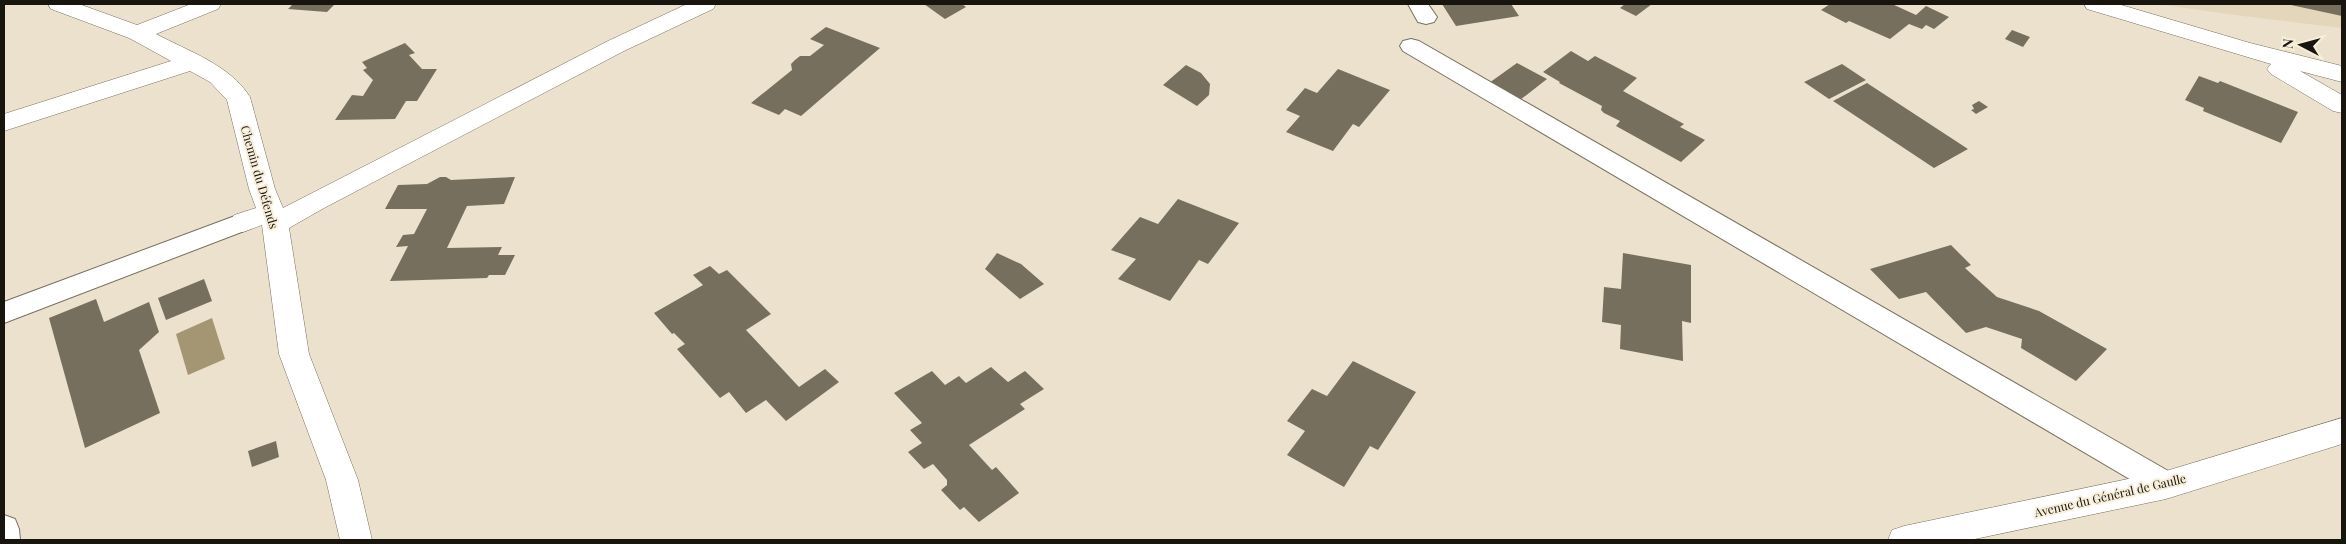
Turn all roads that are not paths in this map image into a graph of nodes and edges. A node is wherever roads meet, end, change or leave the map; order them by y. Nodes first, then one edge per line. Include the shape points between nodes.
1 (59, 4) edge
2 (210, 4) edge
3 (705, 4) edge
4 (2095, 4) edge
5 (136, 33) junction
6 (1411, 46) dead end
7 (2243, 50) junction
8 (193, 63) junction
9 (2342, 74) edge
10 (2342, 105) edge
11 (4, 122) edge
12 (273, 218) junction
13 (243, 222) joint
14 (4, 313) edge
15 (2342, 431) edge
16 (2166, 485) junction
17 (4, 528) edge
18 (5, 540) edge
19 (356, 540) edge
20 (1904, 540) edge

1 - 5 street, Chemin du Défends
2 - 5 street
3 - 12 street via 316,200
4 - 7 street
5 - 8 street, Chemin du Défends
6 - 16 lane
7 - 9 street
7 - 10 street
8 - 11 street
8 - 12 street, Chemin du Défends via 218,76 238,98
12 - 13 street
12 - 19 street, Chemin du Défends via 294,354 342,480
13 - 14 lane
15 - 16 street, Avenue du Général de Gaulle
16 - 20 street, Avenue du Général de Gaulle
17 - 18 lane

